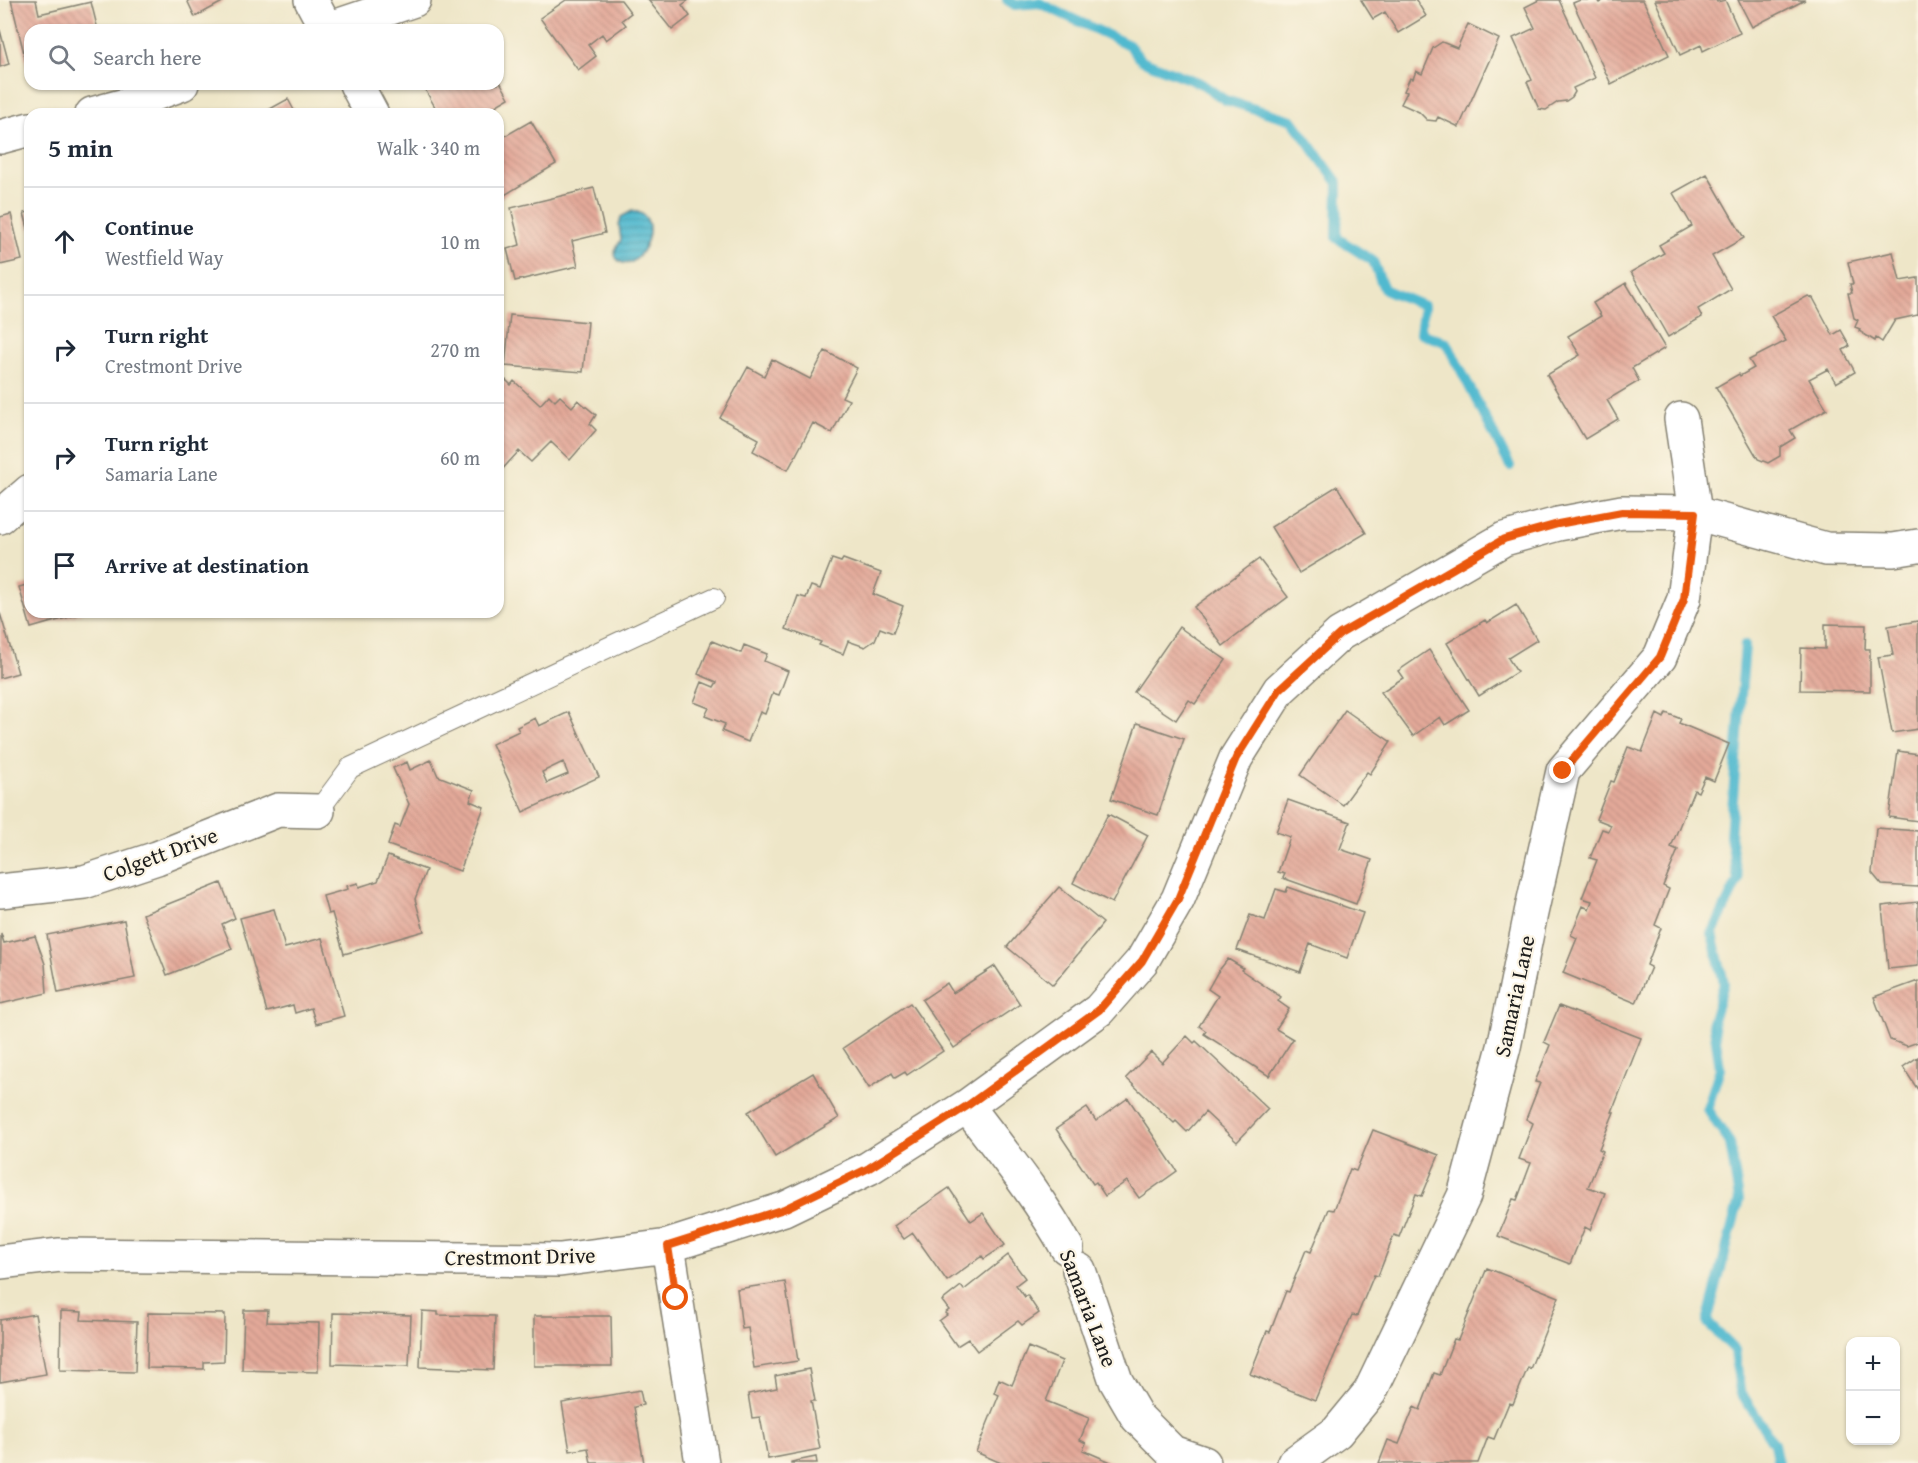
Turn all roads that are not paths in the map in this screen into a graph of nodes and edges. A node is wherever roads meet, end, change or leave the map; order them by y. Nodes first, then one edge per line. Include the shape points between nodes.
1 (311, 0) edge
2 (414, 0) edge
3 (323, 24) edge
4 (344, 24) edge
5 (166, 90) edge
6 (359, 90) edge
7 (114, 108) edge
8 (369, 108) edge
9 (24, 131) edge
10 (0, 137) edge
11 (1681, 419) dead end
12 (24, 495) edge
13 (1695, 513) junction
14 (0, 517) edge
15 (1918, 546) edge
16 (714, 598) dead end
17 (318, 811) joint
18 (0, 891) edge
19 (967, 1106) junction
20 (668, 1246) junction
21 (0, 1262) edge
22 (702, 1463) edge
23 (1204, 1463) edge
24 (1294, 1463) edge

1 - 3 street
2 - 4 street
5 - 7 street
6 - 8 street
9 - 10 street
11 - 13 street, Samaria Lane
12 - 14 street
13 - 15 street, Crestmont Drive via 1826,549 1893,550
13 - 19 street, Crestmont Drive via 1622,512 1504,539 1340,634 1279,690 1236,758 1178,899 1142,961 1099,1010
13 - 24 street, Samaria Lane via 1684,599 1660,657 1563,771 1504,1047 1464,1196 1371,1392 1337,1432
16 - 17 lane via 350,768
17 - 18 street, Colgett Drive via 278,810 84,882
19 - 20 street, Crestmont Drive via 869,1168 784,1209
19 - 23 street, Samaria Lane via 1051,1219 1073,1259 1116,1381 1137,1418 1172,1452
20 - 21 street, Crestmont Drive via 560,1260 60,1254
20 - 22 street

